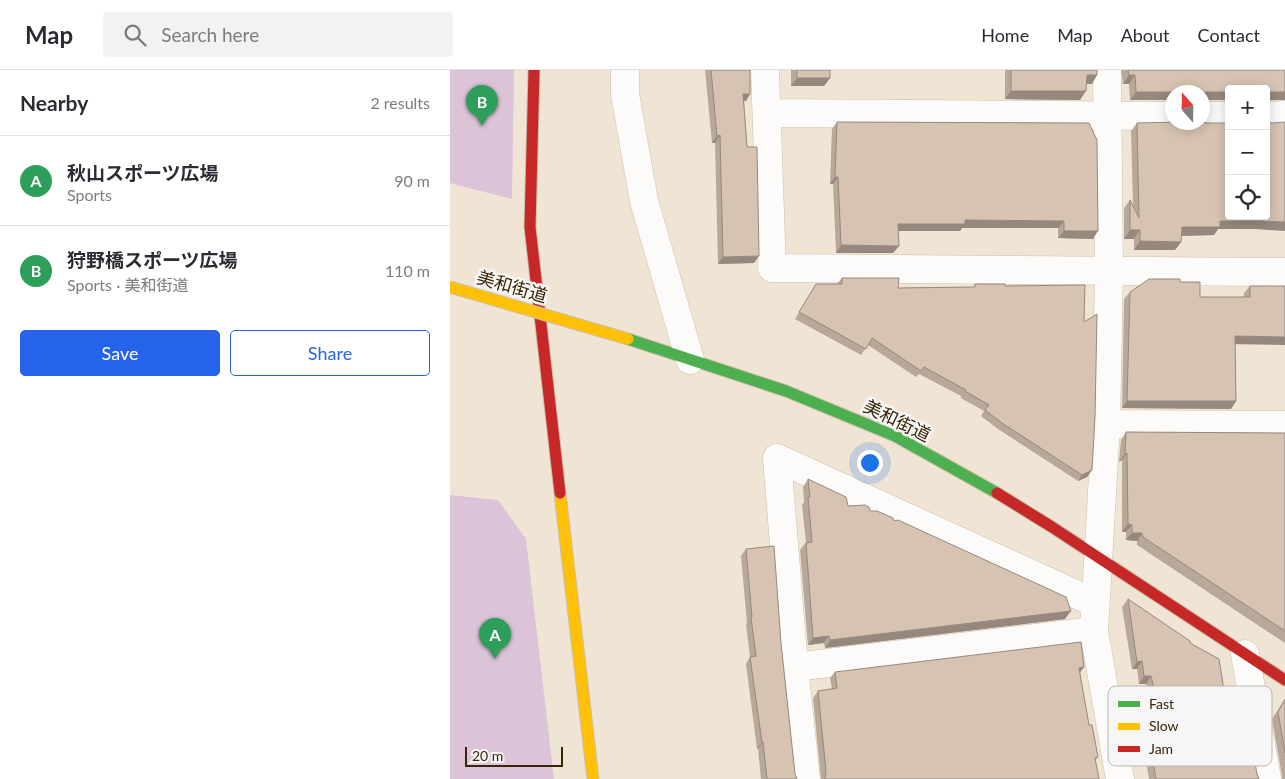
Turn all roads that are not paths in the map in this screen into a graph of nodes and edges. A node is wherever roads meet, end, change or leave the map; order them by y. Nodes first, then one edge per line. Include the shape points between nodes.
1 (534, 70) edge
2 (625, 70) edge
3 (765, 70) edge
4 (1107, 70) edge
5 (767, 113) junction
6 (1165, 116) edge
7 (1210, 116) edge
8 (1225, 116) edge
9 (1270, 116) edge
10 (1285, 116) edge
11 (1108, 117) junction
12 (1109, 272) junction
13 (1285, 272) edge
14 (450, 287) edge
15 (690, 360) junction
16 (1106, 424) junction
17 (1285, 425) edge
18 (1099, 560) junction
19 (1095, 604) junction
20 (1094, 631) junction
21 (1245, 654) junction
22 (794, 667) junction
23 (1285, 680) edge
24 (1251, 686) edge
25 (1108, 711) edge
26 (1118, 766) edge
27 (1266, 766) edge
28 (593, 779) edge
29 (806, 779) edge
30 (1120, 779) edge
31 (1268, 779) edge

1 - 28 main road via 530,226
2 - 15 street via 625,94 644,202
3 - 5 street
4 - 11 street
5 - 11 street
5 - 12 street via 772,268
6 - 11 street
7 - 8 street
9 - 10 street
11 - 12 street
12 - 13 street
12 - 16 street
14 - 15 main road, 美和街道, bridge
15 - 18 main road, 美和街道 via 786,391 896,436 1002,496
16 - 17 street
16 - 18 street
18 - 19 street
18 - 21 main road, 美和街道
19 - 20 street
19 - 22 street via 777,458
20 - 22 street
20 - 25 street
21 - 23 main road, 美和街道
21 - 24 street
22 - 29 street
26 - 30 street
27 - 31 street

